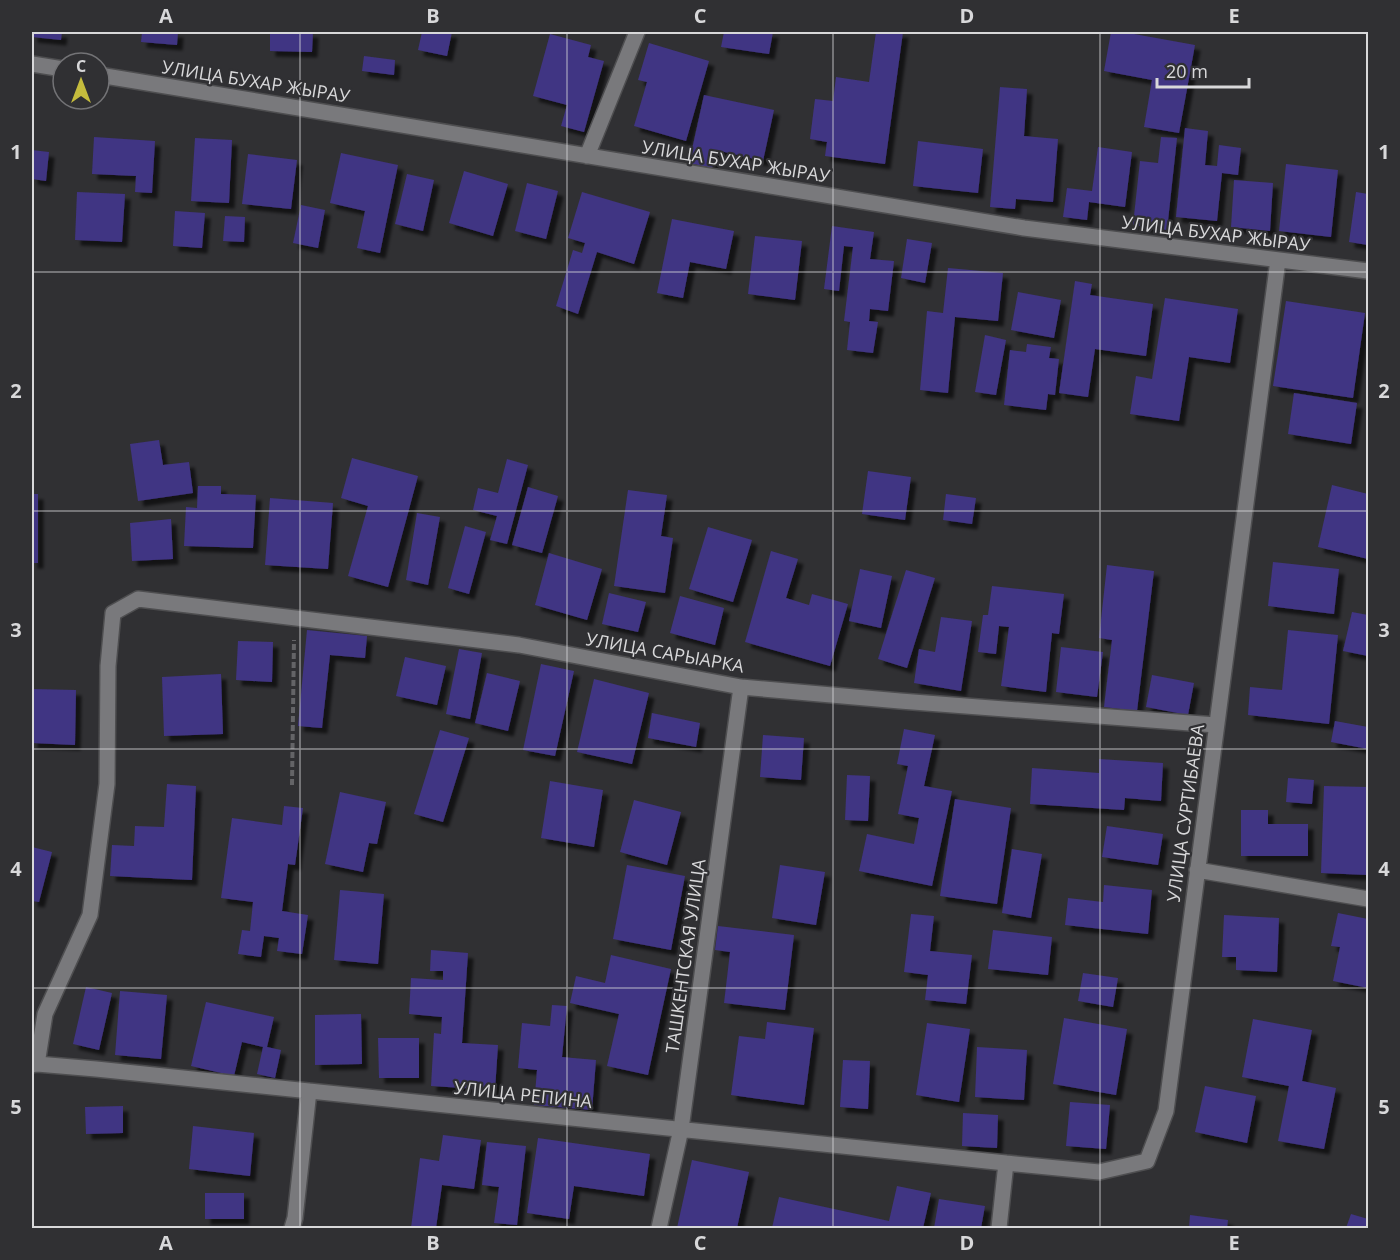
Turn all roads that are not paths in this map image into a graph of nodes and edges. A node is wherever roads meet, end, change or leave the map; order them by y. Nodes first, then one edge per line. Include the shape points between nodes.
1 (637, 32) edge
2 (32, 64) edge
3 (51, 67) edge
4 (111, 77) edge
5 (587, 156) junction
6 (1278, 260) junction
7 (1368, 271) edge
8 (741, 687) junction
9 (1216, 725) junction
10 (1197, 870) junction
11 (1368, 899) edge
12 (34, 1065) edge
13 (309, 1091) junction
14 (681, 1129) junction
15 (1006, 1163) junction
16 (292, 1228) edge
17 (659, 1228) edge
18 (999, 1228) edge

1 - 5 street
2 - 3 street
4 - 5 street, УЛИЦА БУХАР ЖЫРАУ
5 - 6 street, УЛИЦА БУХАР ЖЫРАУ via 1024,228
6 - 7 street, УЛИЦА БУХАР ЖЫРАУ
6 - 9 street, УЛИЦА СУРТИБАЕВА
8 - 9 street, УЛИЦА САРЫАРКА
8 - 12 street, УЛИЦА САРЫАРКА via 519,645 138,599 113,613 108,666 107,784 90,915 45,1014
8 - 14 street, ТАШКЕНТСКАЯ УЛИЦА
9 - 10 street, УЛИЦА СУРТИБАЕВА
10 - 11 street
10 - 15 street, УЛИЦА СУРТИБАЕВА via 1166,1111 1147,1161 1099,1172
12 - 13 street, УЛИЦА РЕПИНА
13 - 14 street, УЛИЦА РЕПИНА
13 - 16 street
14 - 15 street, УЛИЦА РЕПИНА
14 - 17 street, ТАШКЕНТСКАЯ УЛИЦА
15 - 18 street

